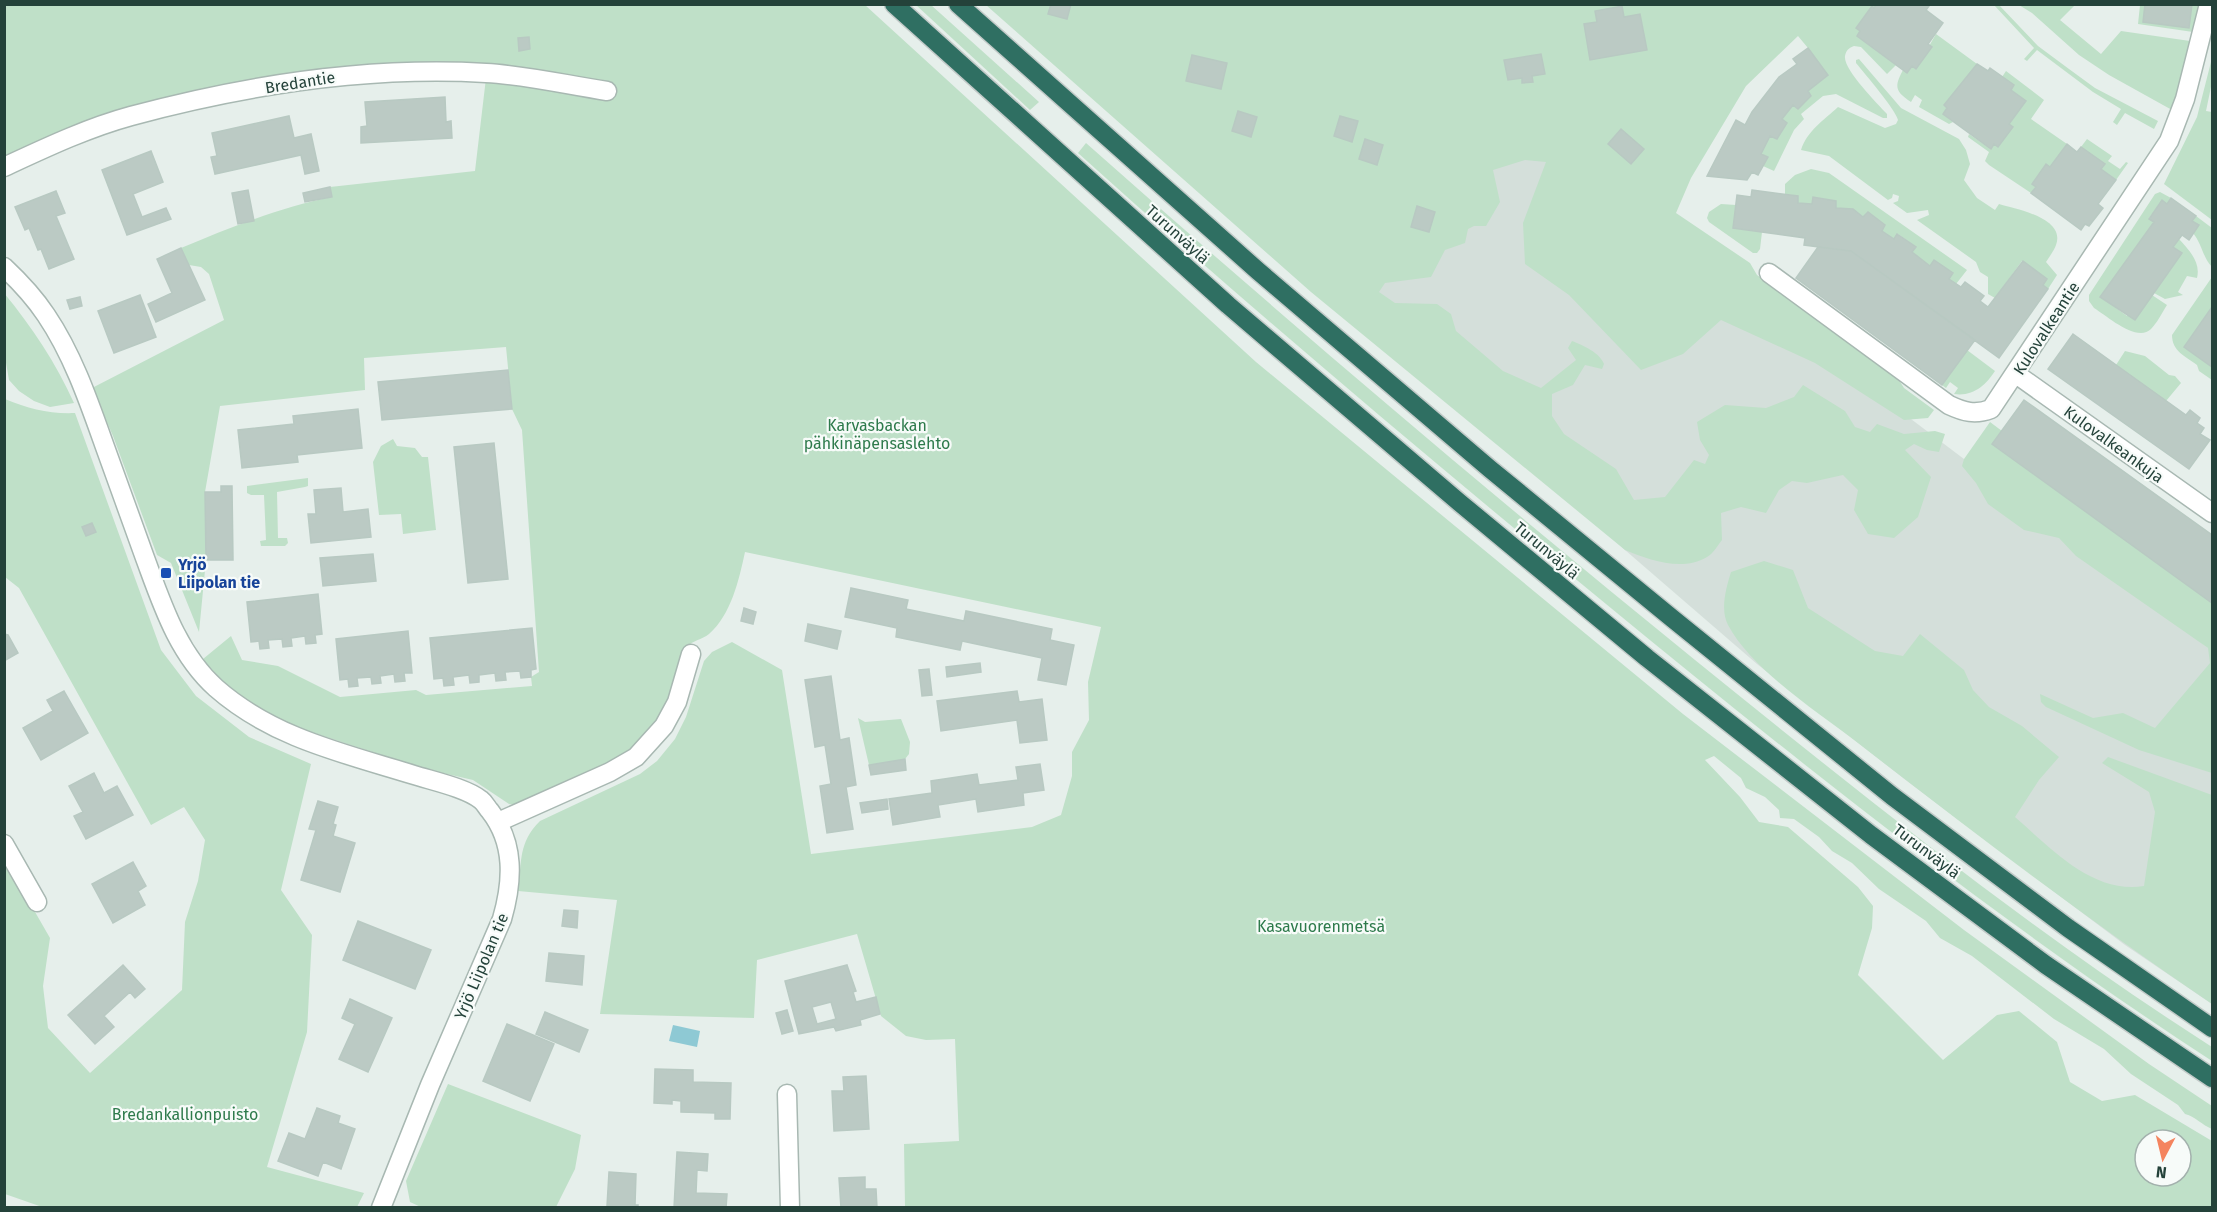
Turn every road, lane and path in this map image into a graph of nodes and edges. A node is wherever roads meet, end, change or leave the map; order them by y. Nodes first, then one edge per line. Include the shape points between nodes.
1 (894, 4) edge
2 (958, 4) edge
3 (2209, 4) edge
4 (607, 92) dead end
5 (4, 167) edge
6 (4, 267) edge
7 (1769, 273) dead end
8 (2016, 374) junction
9 (2212, 513) edge
10 (691, 654) dead end
11 (498, 822) junction
12 (4, 844) edge
13 (37, 902) dead end
14 (2212, 1028) edge
15 (2212, 1078) edge
16 (787, 1095) dead end
17 (381, 1208) edge
18 (790, 1208) edge

1 - 15 highway, Turunväylä via 1228,305 1647,658 1872,835 2037,958
2 - 14 highway, Turunväylä via 1258,271 1673,619 1892,796 2068,928
3 - 8 street, Kulovalkeantie via 2185,99 2169,141
4 - 5 street, Bredantie via 487,73 376,72 328,77 129,116
6 - 11 street, Yrjö Liipolan tie via 24,286 60,339 89,402 154,583 180,643 211,683 238,707 272,727 459,789 481,800
7 - 8 street, Kulovalkeantie via 1963,412 1991,410
8 - 9 street, Kulovalkeankuja
10 - 11 street via 677,702 664,726 636,756 610,772
11 - 17 street, Yrjö Liipolan tie via 508,848 509,895
12 - 13 street
16 - 18 street

